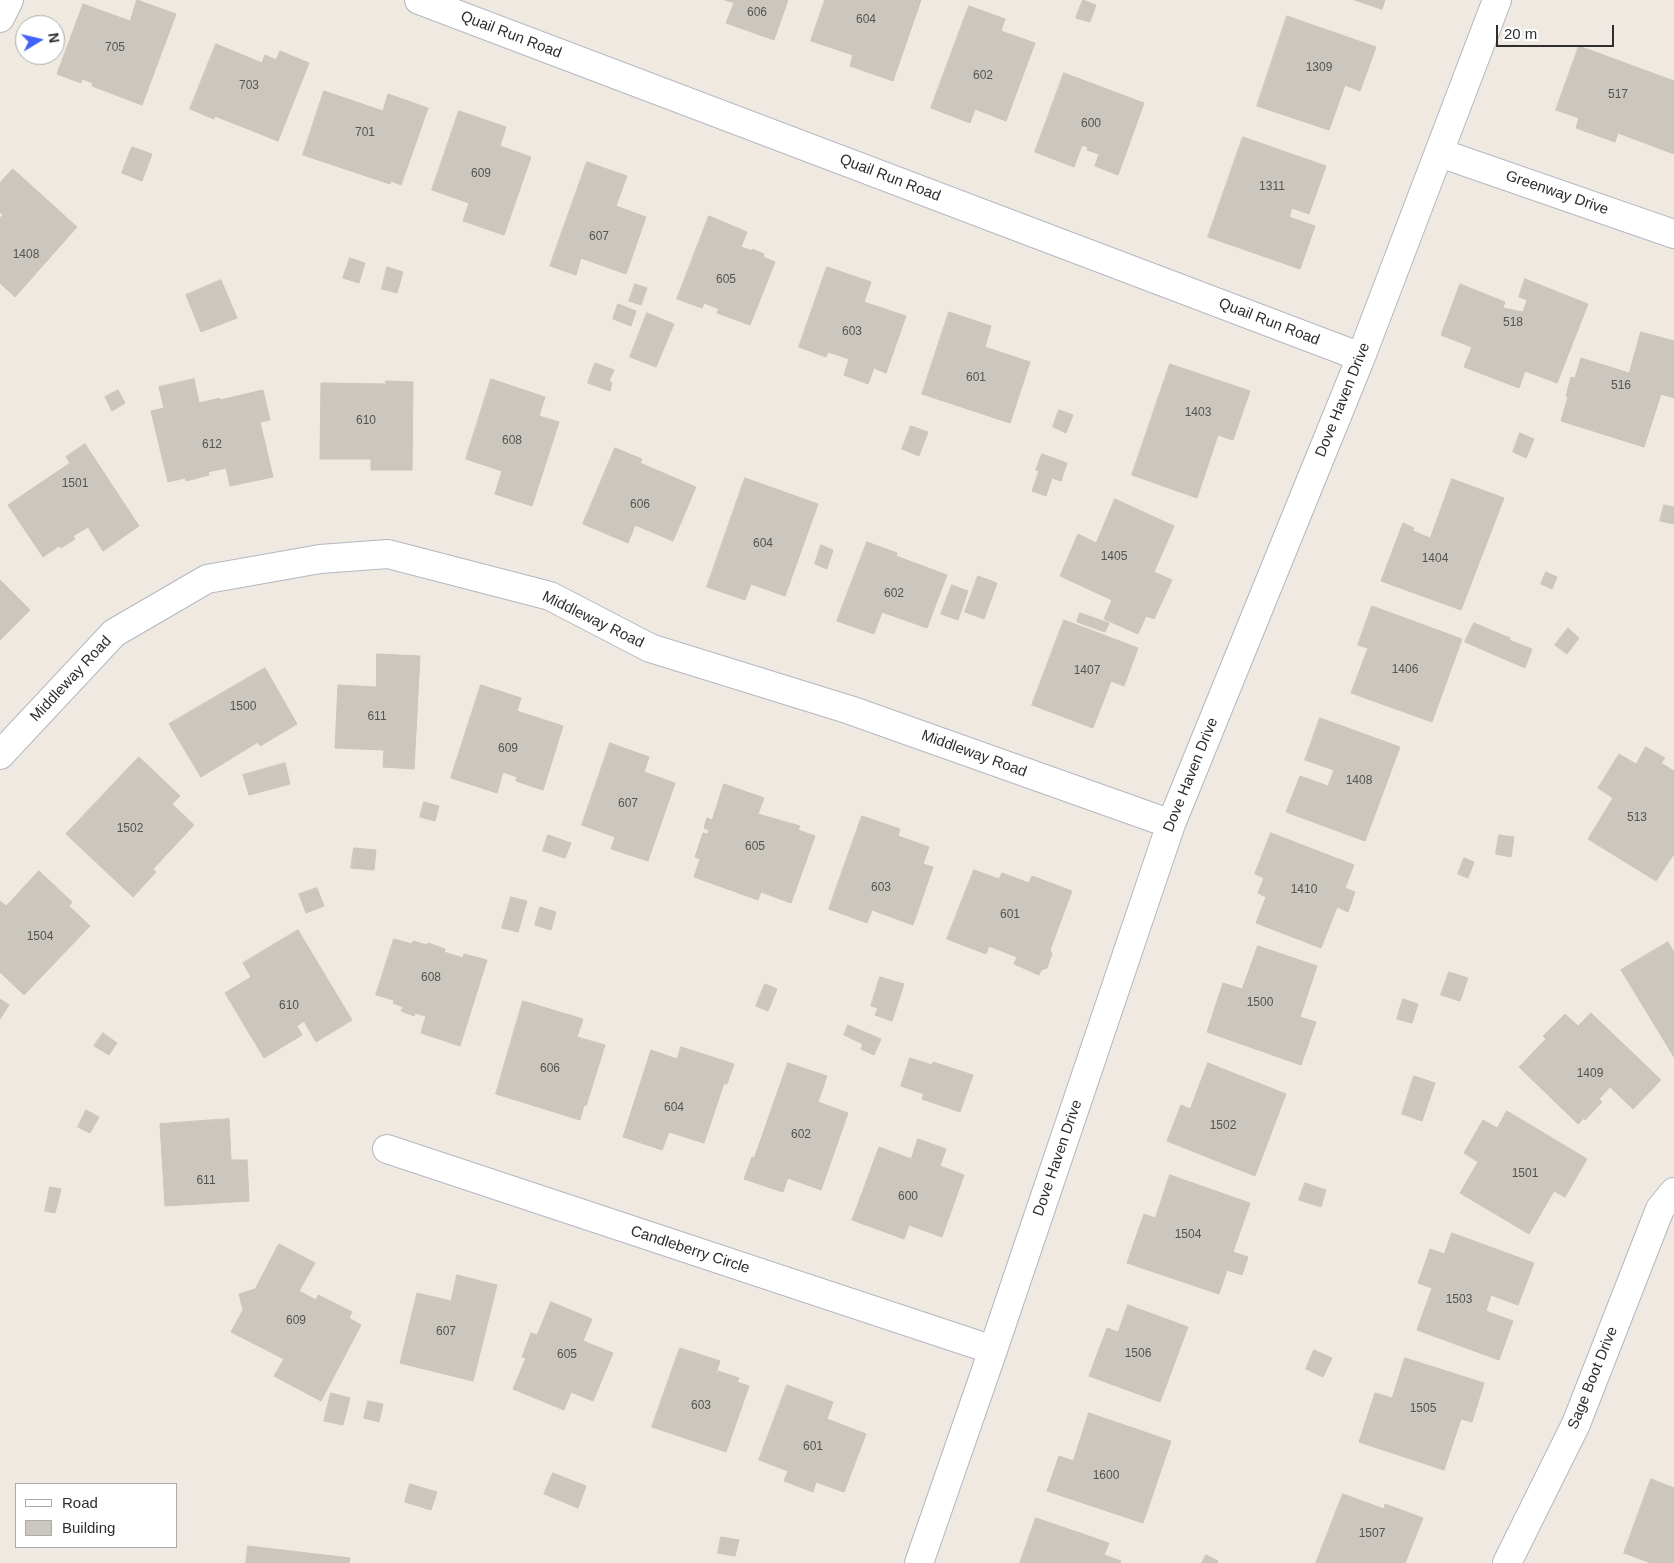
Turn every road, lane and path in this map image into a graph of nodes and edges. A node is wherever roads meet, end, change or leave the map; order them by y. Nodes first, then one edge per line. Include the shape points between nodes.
1 (9, 0) edge
2 (419, 0) edge
3 (1497, 0) edge
4 (0, 18) edge
5 (1440, 153) junction
6 (1674, 234) edge
7 (1361, 356) junction
8 (0, 755) edge
9 (1171, 824) junction
10 (387, 1150) dead end
11 (1674, 1192) edge
12 (993, 1350) junction
13 (919, 1563) edge
14 (1507, 1563) edge

1 - 4 street
2 - 7 street, Quail Run Road
3 - 5 street, Dove Haven Drive
5 - 6 street, Greenway Drive
5 - 7 street, Dove Haven Drive
7 - 9 street, Dove Haven Drive
8 - 9 street, Middleway Road via 114,633 207,579 320,559 388,554 550,596 650,648 850,710
9 - 12 street, Dove Haven Drive
10 - 12 street, Candleberry Circle
11 - 14 street, Sage Boot Drive via 1660,1209 1576,1424
12 - 13 street, Dove Haven Drive

